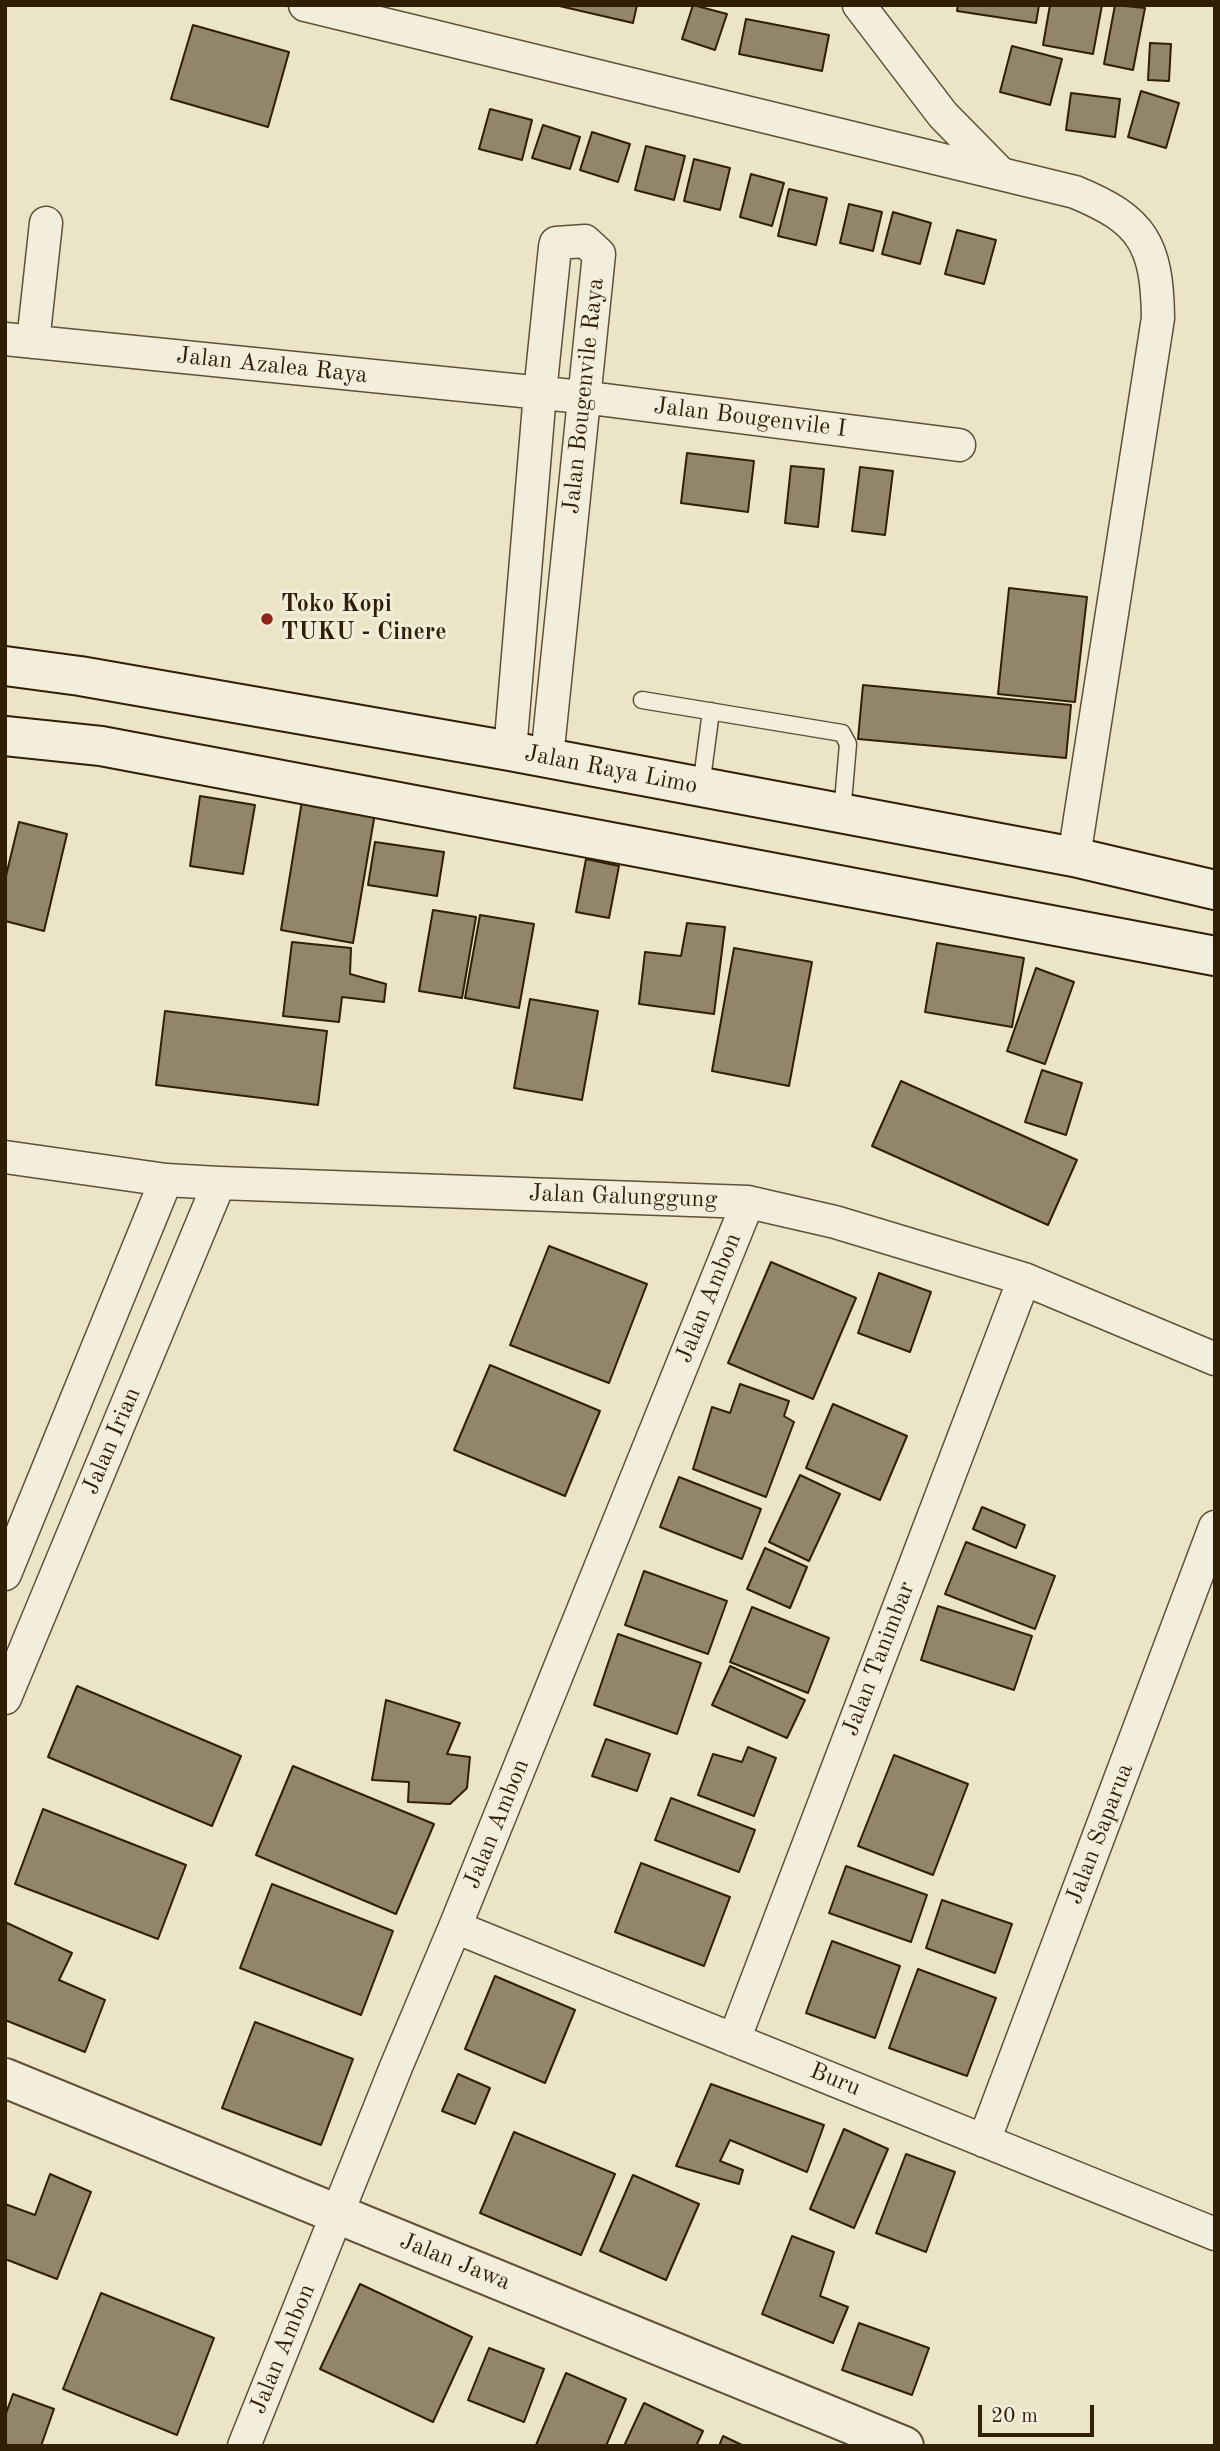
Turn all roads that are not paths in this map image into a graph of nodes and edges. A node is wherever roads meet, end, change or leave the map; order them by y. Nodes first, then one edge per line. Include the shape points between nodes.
1 (305, 5) edge
2 (859, 5) edge
3 (1000, 173) junction
4 (46, 223) dead end
5 (19, 341) edge
6 (540, 393) junction
7 (582, 397) junction
8 (959, 445) dead end
9 (5, 666) edge
10 (642, 700) dead end
11 (712, 710) junction
12 (5, 736) edge
13 (510, 751) junction
14 (547, 758) junction
15 (702, 787) junction
16 (842, 814) junction
17 (1074, 857) junction
18 (1215, 890) edge
19 (1215, 956) edge
20 (5, 1157) edge
21 (166, 1180) junction
22 (219, 1183) junction
23 (748, 1202) junction
24 (1024, 1279) junction
25 (1215, 1359) edge
26 (1215, 1527) edge
27 (5, 1574) edge
28 (5, 1698) edge
29 (455, 1927) junction
30 (734, 2040) junction
31 (5, 2078) edge
32 (984, 2141) junction
33 (338, 2214) junction
34 (1215, 2234) edge
35 (244, 2446) edge
36 (904, 2446) edge

1 - 3 street
2 - 3 street via 943,115
3 - 17 street via 1075,192 1120,214 1147,248 1158,295
4 - 5 street
5 - 6 street, Jalan Azalea Raya
6 - 7 street, Jalan Bougenvile I
6 - 7 street, Jalan Bougenvile Raya via 556,243 585,241 599,254
6 - 13 street, Jalan Bougenvile Raya
7 - 8 street, Jalan Bougenvile I
7 - 14 street, Jalan Bougenvile Raya
9 - 13 main road, Jalan Raya Limo
10 - 11 lane
11 - 15 lane
11 - 16 lane via 842,733 848,744
12 - 19 main road via 114,749
13 - 14 main road, Jalan Raya Limo
14 - 15 main road, Jalan Raya Limo
15 - 16 main road, Jalan Raya Limo
16 - 17 main road, Jalan Raya Limo
17 - 18 main road, Jalan Raya Limo
20 - 21 street, Jalan Galunggung
21 - 22 street, Jalan Galunggung
21 - 27 street, Jalan Irian
22 - 23 street, Jalan Galunggung
22 - 28 street, Jalan Irian
23 - 24 street, Jalan Galunggung via 835,1222
23 - 29 street, Jalan Ambon
24 - 25 street, Jalan Galunggung
24 - 30 street, Jalan Tanimbar
26 - 32 street, Jalan Saparua
29 - 30 street, Buru
29 - 33 street, Jalan Ambon
30 - 32 street, Buru
31 - 33 main road, Jalan Jawa
32 - 34 street, Buru
33 - 35 street, Jalan Ambon
33 - 36 main road, Jalan Jawa

